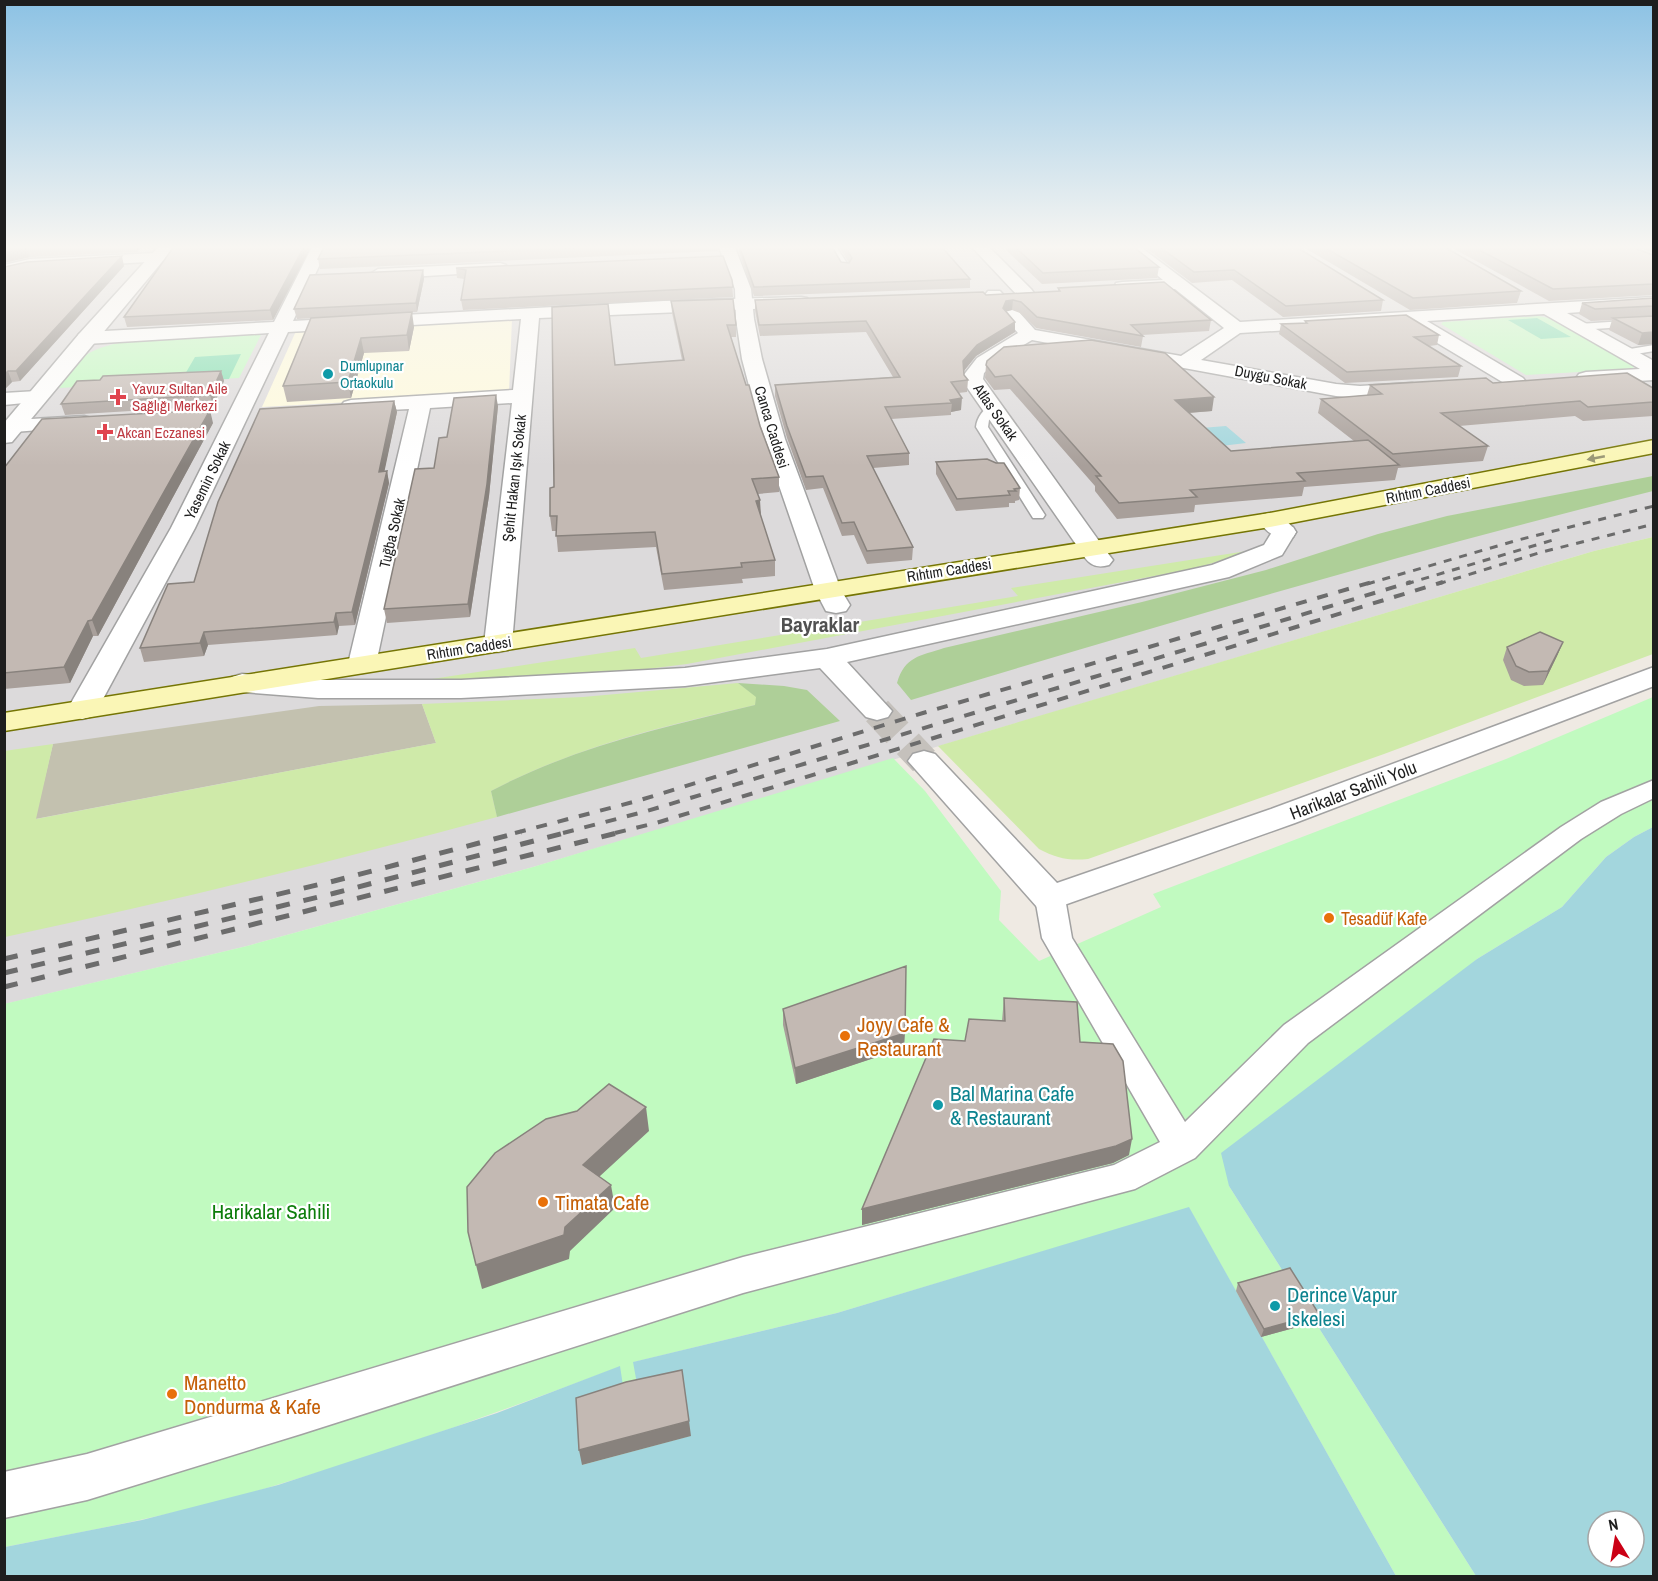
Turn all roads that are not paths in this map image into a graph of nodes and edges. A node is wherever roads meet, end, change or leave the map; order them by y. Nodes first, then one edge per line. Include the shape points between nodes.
1 (104, 319) edge
2 (284, 319) edge
3 (427, 319) edge
4 (530, 319) edge
5 (745, 319) edge
6 (1013, 319) edge
7 (1223, 319) edge
8 (1396, 319) edge
9 (1411, 319) edge
10 (1564, 319) edge
11 (1653, 322) edge
12 (280, 327) junction
13 (1579, 327) junction
14 (1236, 328) junction
15 (1029, 333) junction
16 (87, 338) junction
17 (1108, 347) junction
18 (1653, 348) edge
19 (1052, 351) edge
20 (1018, 353) edge
21 (1624, 353) junction
22 (996, 355) junction
23 (1186, 361) junction
24 (1653, 371) edge
25 (1562, 379) edge
26 (1539, 381) edge
27 (1516, 382) junction
28 (1481, 384) edge
29 (1435, 388) edge
30 (522, 396) junction
31 (37, 397) junction
32 (4, 399) edge
33 (421, 402) junction
34 (330, 407) edge
35 (992, 409) junction
36 (251, 412) junction
37 (216, 414) dead end
38 (109, 421) edge
39 (9, 432) edge
40 (1653, 446) edge
41 (1653, 463) edge
42 (1038, 515) dead end
43 (1277, 526) junction
44 (1096, 554) junction
45 (832, 597) junction
46 (498, 644) junction
47 (827, 658) junction
48 (363, 664) junction
49 (1653, 676) edge
50 (242, 683) junction
51 (318, 688) junction
52 (1653, 694) edge
53 (82, 710) junction
54 (877, 711) tunnel mouth
55 (4, 722) edge
56 (4, 736) edge
57 (924, 760) tunnel mouth
58 (1653, 788) edge
59 (1050, 898) junction
60 (1182, 1148) junction
61 (4, 1495) edge

1 - 16 street
2 - 12 street, Yasemin Sokak
3 - 12 street
4 - 30 street, Şehit Hakan Işık Sokak
5 - 45 street, Canca Caddesi via 774,439
6 - 15 street
7 - 14 street
8 - 14 street
9 - 27 street
10 - 13 street
11 - 13 lane
12 - 16 street
12 - 36 street, Yasemin Sokak
13 - 21 street
14 - 23 street
15 - 17 street, Duygu Sokak
15 - 22 street, Atlas Sokak
16 - 31 street
17 - 19 lane
17 - 23 street, Duygu Sokak
18 - 21 lane
20 - 22 lane
21 - 24 street
22 - 35 street, Atlas Sokak via 974,372 973,378
23 - 29 street, Duygu Sokak via 1348,392
24 - 25 street
26 - 27 street
27 - 28 street
30 - 33 street
30 - 46 street, Şehit Hakan Işık Sokak
31 - 32 street
31 - 39 street
33 - 34 street
33 - 48 street, Tuğba Sokak
35 - 42 lane via 983,418 982,427
35 - 44 street, Atlas Sokak
36 - 37 street
36 - 53 street, Yasemin Sokak
38 - 39 street
40 -> 43 main road, Rıhtım Caddesi
41 - 43 main road, Rıhtım Caddesi via 1545,487
43 - 44 main road, Rıhtım Caddesi
43 - 47 street, Rıhtım Caddesi via 1273,550 1220,571
44 - 45 main road, Rıhtım Caddesi
45 - 46 main road, Rıhtım Caddesi
45 - 51 main road, Rıhtım Caddesi
46 - 48 main road, Rıhtım Caddesi
47 - 51 street, Rıhtım Caddesi via 685,677 571,685
47 - 54 street
48 - 50 main road, Rıhtım Caddesi
49 - 59 street, Harikalar Sahili Yolu via 1262,824
50 - 51 street, Rıhtım Caddesi
50 - 53 main road, Rıhtım Caddesi
51 - 56 main road, Rıhtım Caddesi
52 - 59 street, Harikalar Sahili Yolu via 1123,894
53 - 55 main road, Rıhtım Caddesi
57 - 59 street
58 - 60 street via 1571,832 1296,1034
59 - 60 street via 1057,938
60 - 61 street via 1114,1180 743,1275 87,1477

